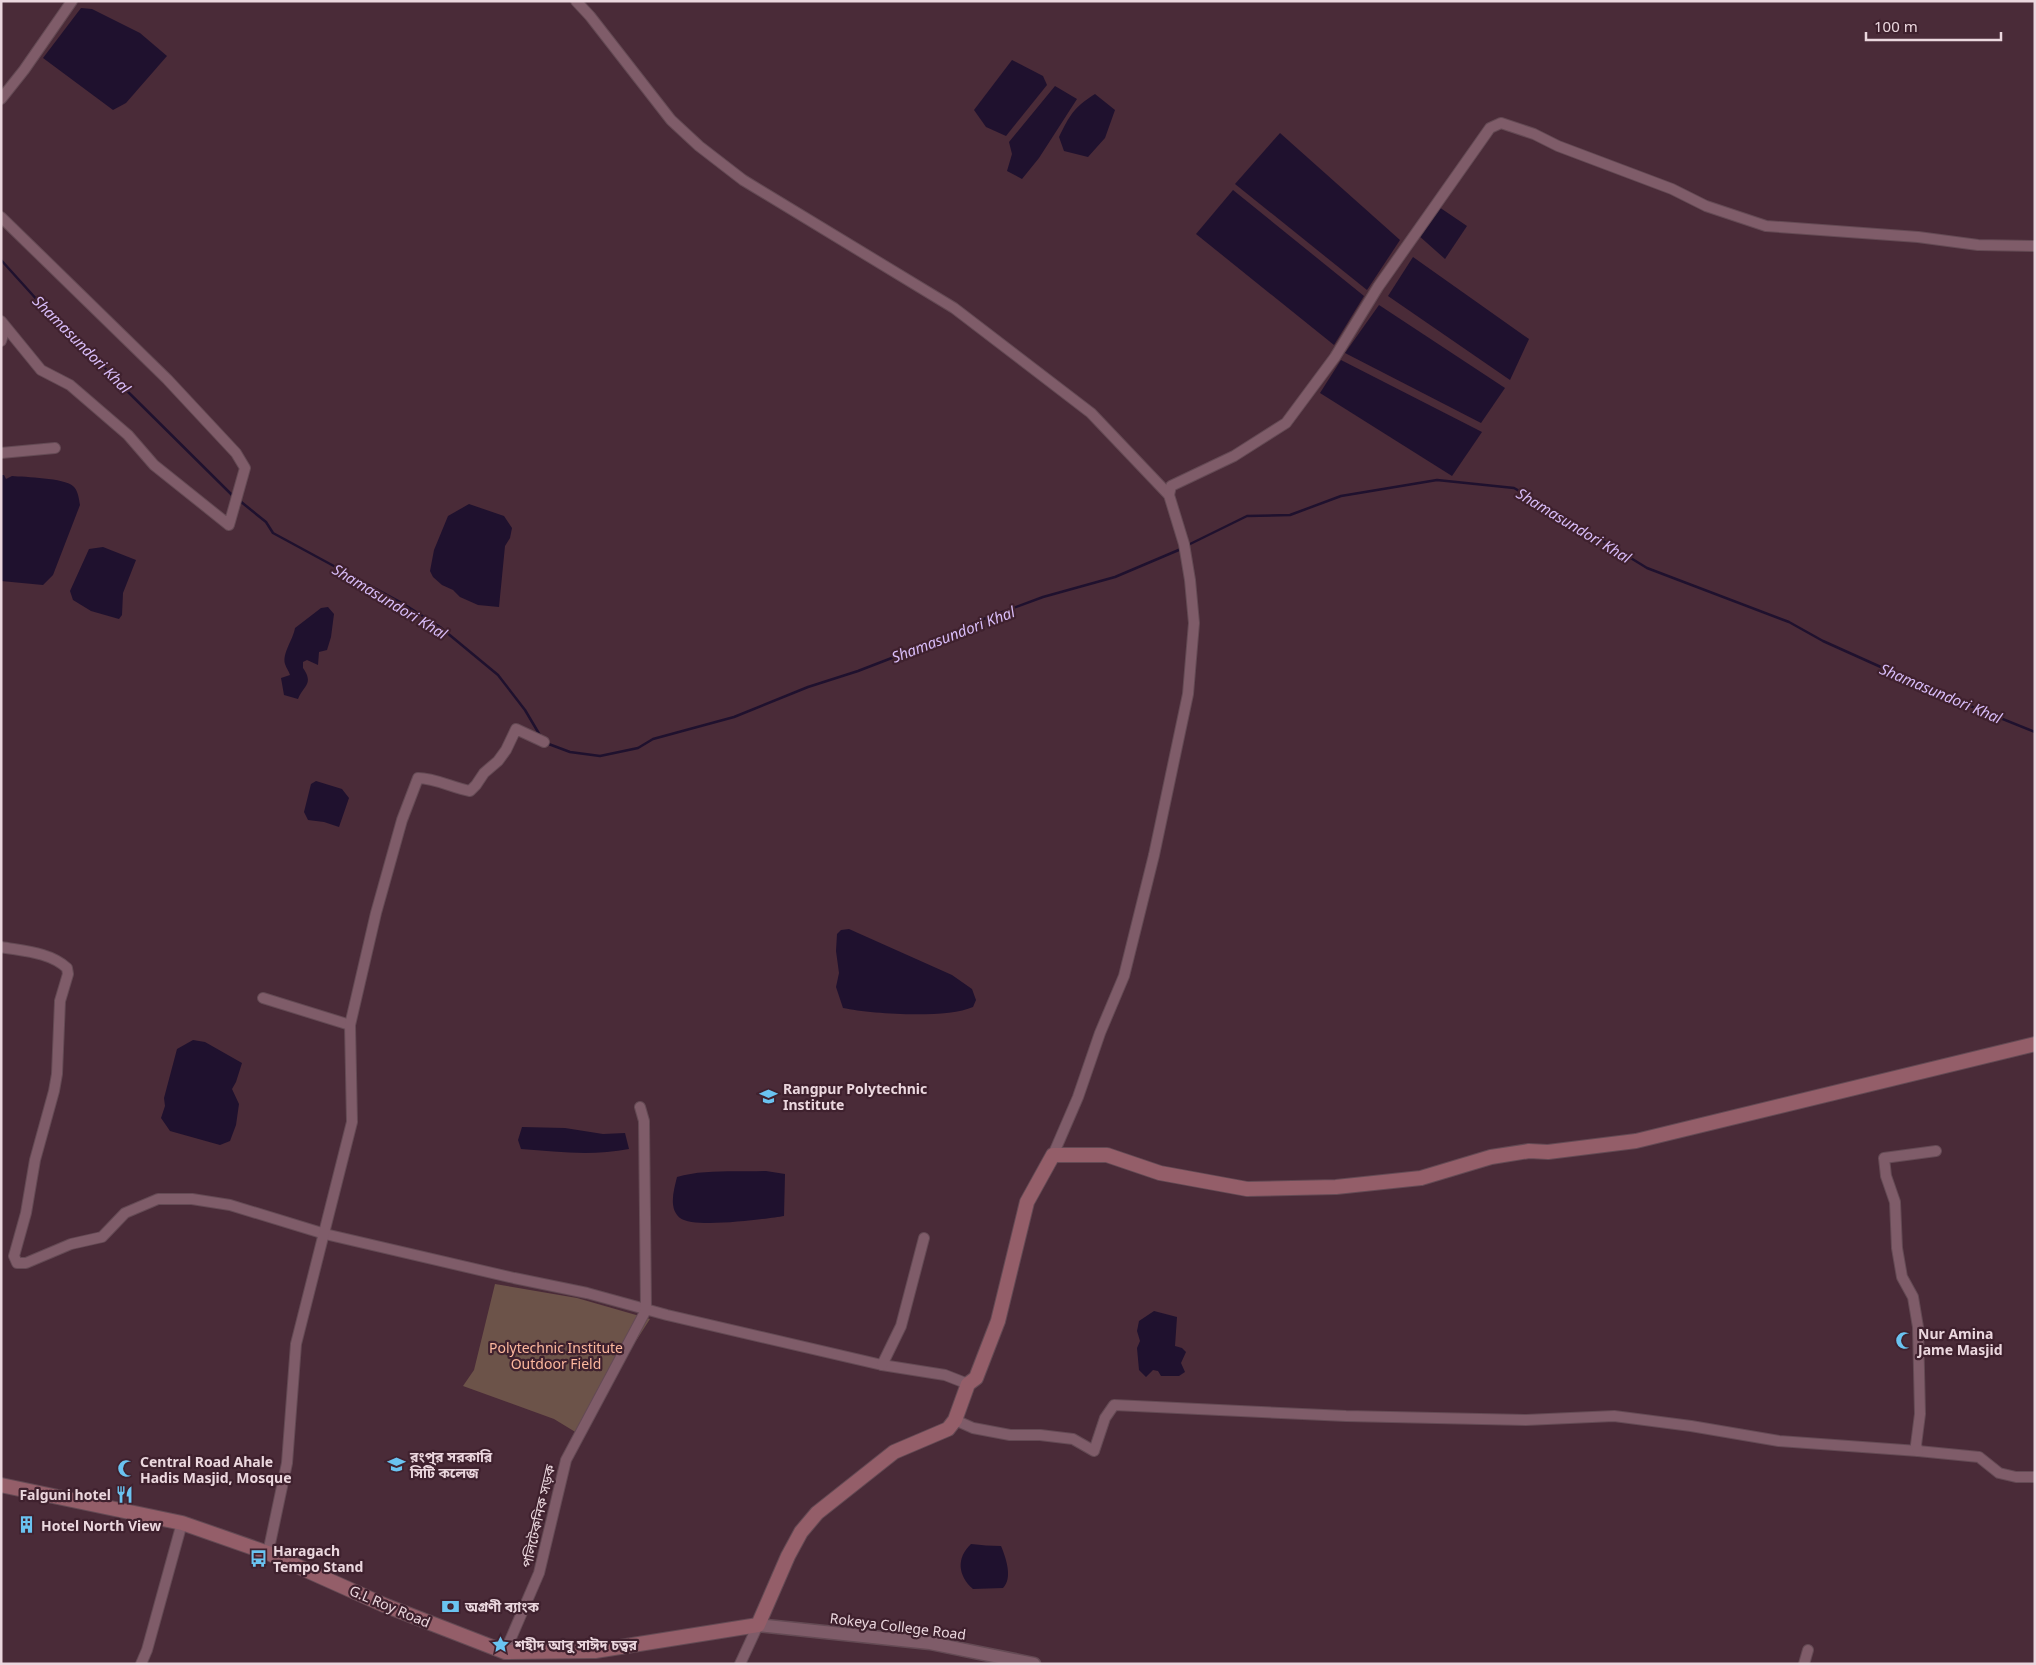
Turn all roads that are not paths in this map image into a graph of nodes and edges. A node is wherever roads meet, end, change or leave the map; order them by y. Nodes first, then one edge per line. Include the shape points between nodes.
1 (72, 1) edge
2 (576, 1) edge
3 (1, 98) edge
4 (1, 217) edge
5 (2035, 246) edge
6 (3, 325) edge
7 (1, 341) edge
8 (55, 448) dead end
9 (1, 453) edge
10 (1169, 495) junction
11 (544, 742) dead end
12 (1, 947) edge
13 (262, 998) dead end
14 (350, 1025) junction
15 (2035, 1044) edge
16 (640, 1107) dead end
17 (1936, 1151) dead end
18 (1053, 1155) junction
19 (325, 1234) junction
20 (924, 1238) dead end
21 (646, 1310) junction
22 (882, 1365) junction
23 (968, 1384) junction
24 (955, 1420) junction
25 (1918, 1451) junction
26 (2035, 1477) edge
27 (1, 1485) edge
28 (182, 1523) junction
29 (268, 1553) junction
30 (758, 1625) junction
31 (1808, 1650) dead end
32 (505, 1652) junction
33 (141, 1664) edge
34 (740, 1664) edge
35 (1034, 1664) edge
36 (1804, 1664) edge

1 - 3 street
2 - 10 street via 671,120 699,146 742,180 954,308 1091,413
4 - 6 street via 167,379 236,453 245,468 229,525 154,464 128,435 70,385 41,370
5 - 10 street via 1978,246 1918,237 1766,226 1706,206 1501,122 1490,128 1378,287 1335,357 1286,423 1234,456 1171,486
6 - 7 street
8 - 9 street
10 - 18 street via 1184,544 1194,623 1188,694 1124,976
11 - 14 street via 516,729 498,761 470,791 418,778 402,820 376,912
12 - 19 street via 39,953 62,964 68,974 60,1001 57,1074 14,1256 17,1263 26,1263 72,1244 102,1238 125,1213 158,1200 192,1198 230,1205
13 - 14 street
14 - 19 street via 352,1122
15 - 18 main road via 1636,1141 1491,1157 1421,1178 1336,1187 1247,1189 1160,1173 1107,1155
16 - 21 street via 644,1121
17 - 25 street via 1884,1158 1894,1202 1902,1277 1913,1297 1918,1327
18 - 23 main road via 1027,1202 998,1321 976,1378
19 - 21 street via 587,1293
19 - 29 street via 296,1344 286,1462
20 - 22 street via 901,1326
21 - 22 street
21 - 32 street, পলিটেকনিক সড়ক via 566,1460 539,1573
22 - 23 street via 945,1375
23 - 24 main road
24 - 25 street via 973,1428 1010,1435 1073,1439 1094,1452 1105,1418 1114,1405 1526,1420 1614,1416 1779,1441
24 - 30 main road via 948,1429 894,1452 817,1513 801,1532 788,1556
25 - 26 street via 1979,1458 1999,1473
27 - 28 main road, G.L Roy Road
28 - 29 main road, G.L Roy Road
28 - 33 street
29 - 32 main road, G.L Roy Road via 384,1605
30 - 32 main road, G.L Roy Road via 595,1651
30 - 34 street
30 - 35 street, Rokeya College Road via 930,1643
31 - 36 street

